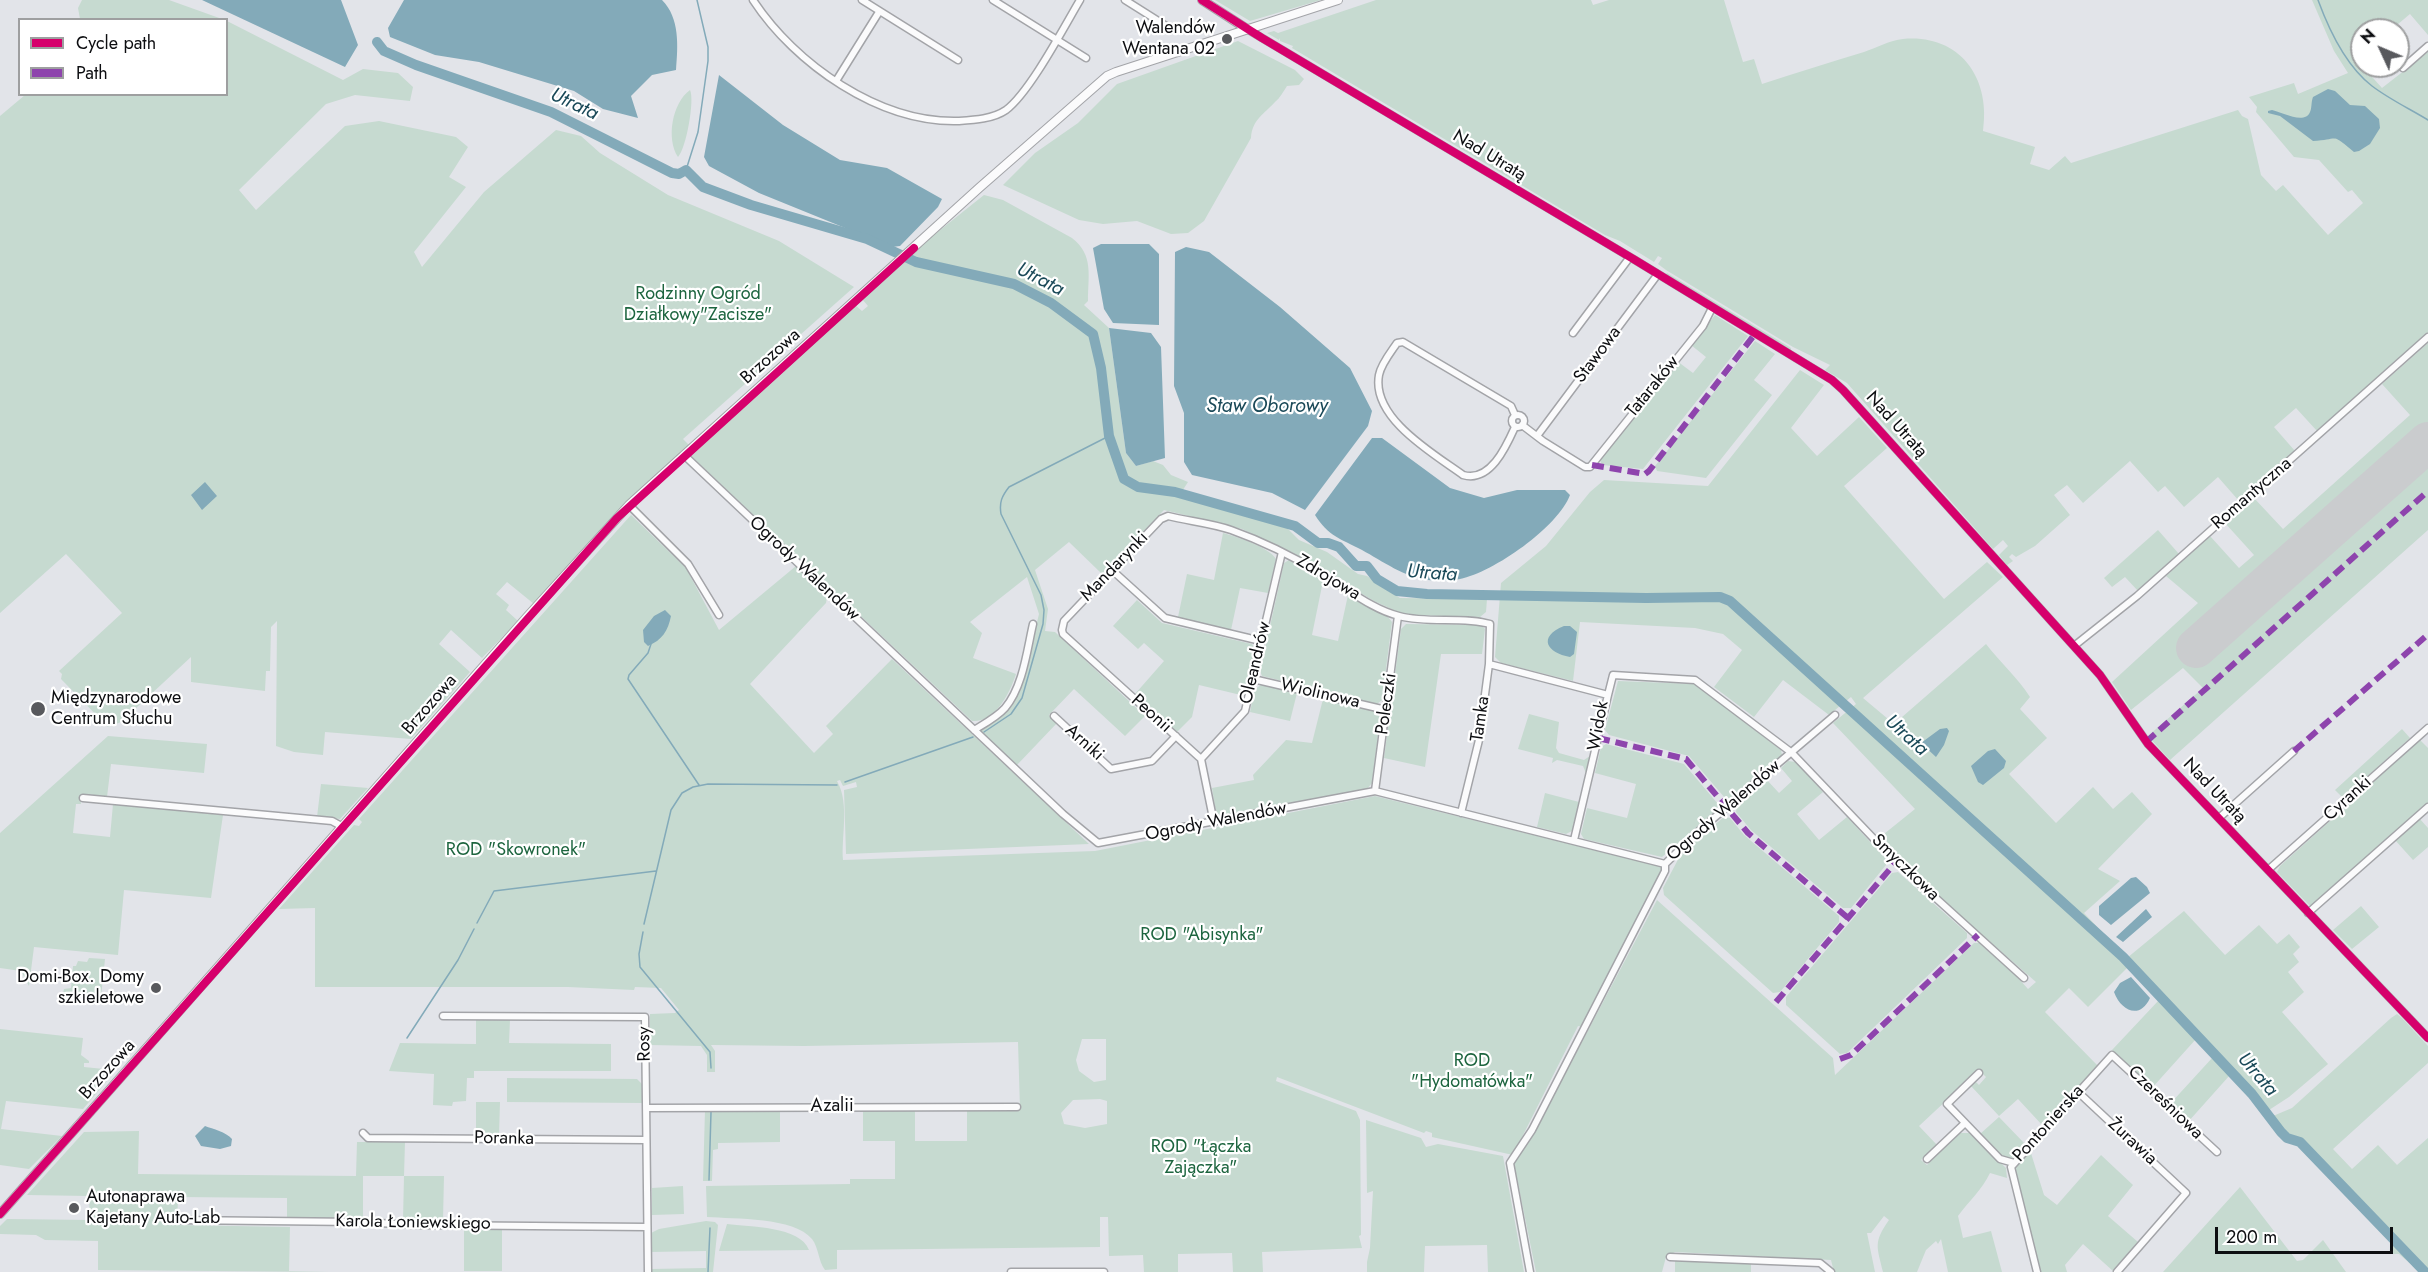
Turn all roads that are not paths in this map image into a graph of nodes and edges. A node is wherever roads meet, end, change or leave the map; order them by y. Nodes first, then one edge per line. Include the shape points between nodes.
1 (753, 0) edge
2 (862, 0) edge
3 (993, 0) edge
4 (1080, 0) edge
5 (1125, 0) edge
6 (1202, 0) edge
7 (1338, 0) edge
8 (879, 12) junction
9 (1171, 29) dead end
10 (1247, 29) junction
11 (1056, 40) junction
12 (2428, 46) edge
13 (1086, 58) dead end
14 (958, 60) dead end
15 (2410, 62) edge
16 (836, 81) junction
17 (1630, 257) junction
18 (1658, 274) junction
19 (1712, 308) junction
20 (1573, 333) dead end
21 (2428, 338) edge
22 (1519, 426) junction
23 (1537, 436) junction
24 (685, 456) junction
25 (629, 505) junction
26 (1168, 516) joint
27 (1282, 552) junction
28 (1113, 571) junction
29 (719, 615) dead end
30 (1398, 616) junction
31 (1064, 621) joint
32 (1034, 624) dead end
33 (1490, 624) joint
34 (1261, 641) junction
35 (2074, 646) junction
36 (1489, 664) junction
37 (1253, 679) junction
38 (1608, 695) junction
39 (1386, 710) junction
40 (1054, 716) dead end
41 (1834, 716) dead end
42 (2428, 728) edge
43 (974, 730) junction
44 (1176, 736) junction
45 (2294, 751) dead end
46 (1792, 753) junction
47 (1201, 759) junction
48 (1375, 791) junction
49 (83, 798) dead end
50 (2428, 807) edge
51 (1461, 813) junction
52 (2219, 818) junction
53 (1214, 823) junction
54 (343, 827) junction
55 (1574, 840) junction
56 (1665, 864) junction
57 (2268, 870) junction
58 (2308, 913) junction
59 (2024, 978) dead end
60 (443, 1016) dead end
61 (2428, 1038) edge
62 (2112, 1054) joint
63 (1979, 1073) dead end
64 (2079, 1092) junction
65 (1017, 1107) dead end
66 (646, 1108) junction
67 (1965, 1123) junction
68 (363, 1133) dead end
69 (646, 1140) junction
70 (2217, 1152) dead end
71 (1927, 1159) dead end
72 (2014, 1163) junction
73 (0, 1214) edge
74 (179, 1220) dead end
75 (647, 1227) junction
76 (1670, 1257) dead end
77 (648, 1272) edge
78 (1011, 1272) edge
79 (1104, 1272) edge
80 (1530, 1272) edge
81 (1831, 1272) edge
82 (2037, 1272) edge
83 (2117, 1272) edge

1 - 16 street via 782,36
2 - 8 street
3 - 11 street
4 - 11 street
5 - 9 street
6 - 10 street, Nad Utratą
7 - 10 street, Brzozowa
8 - 14 street
8 - 16 street
10 - 17 street, Nad Utratą
10 - 24 street, Brzozowa via 1107,76
11 - 13 street
11 - 16 street via 1024,91 1006,110 979,120 924,118 857,95
12 - 15 street
17 - 18 street, Nad Utratą
17 - 20 street
18 - 19 street, Nad Utratą
18 - 23 street, Stawowa
19 - 23 street, Tataraków via 1703,326 1592,465 1585,467
19 - 35 street, Nad Utratą via 1844,390
21 - 35 street, Romantyczna via 2137,596
22 - 22 street via 1522,416 1515,415 1511,406 1403,342 1397,343 1379,376 1382,397 1399,426 1462,475 1482,474
22 - 23 street
24 - 25 street, Brzozowa
24 - 43 street, Ogrody Walendów
25 - 29 street via 688,564
25 - 54 street, Brzozowa
26 - 27 street, Zdrojowa via 1230,530
26 - 28 street, Mandarynki
27 - 30 street, Zdrojowa
27 - 34 street, Oleandrów
28 - 31 street, Mandarynki
28 - 34 street via 1165,618
30 - 33 street, Zdrojowa
30 - 39 street, Poleczki
31 - 44 street, Peonii via 1063,634
32 - 43 street via 1011,699 998,714
33 - 36 street, Tamka
34 - 37 street, Oleandrów
35 - 52 street, Nad Utratą via 2100,675 2148,744
36 - 38 street, Widok
36 - 51 street, Tamka via 1479,740
37 - 39 street, Wiolinowa
37 - 47 street, Oleandrów via 1245,711
38 - 46 street, Smyczkowa via 1613,675 1695,680
38 - 55 street, Widok
39 - 48 street, Poleczki
40 - 44 street, Arniki via 1111,769 1152,761
41 - 46 street, Ogrody Walendów
42 - 57 street, Cyranki
43 - 53 street, Ogrody Walendów via 1098,843
44 - 47 street, Peonii
45 - 52 street
46 - 56 street, Ogrody Walendów
46 - 59 street, Smyczkowa via 1896,862
47 - 53 street
48 - 51 street, Ogrody Walendów
48 - 53 street, Ogrody Walendów
49 - 54 street via 334,822
50 - 58 street
51 - 55 street, Ogrody Walendów
52 - 57 street, Nad Utratą
54 - 73 street, Brzozowa
55 - 56 street, Ogrody Walendów
56 - 80 street via 1665,871 1532,1130 1510,1163
57 - 58 street, Nad Utratą
58 - 61 street, Nad Utratą
60 - 66 street, Rosy via 645,1017
62 - 64 street, Pontonierska
62 - 70 street, Czereśniowa
63 - 67 street via 1947,1104
64 - 72 street, Pontonierska
64 - 83 street, Żurawia via 2186,1193
65 - 66 street, Azalii
66 - 69 street, Rosy
67 - 71 street
67 - 72 street via 2000,1159
68 - 69 street, Poranka via 368,1138
69 - 75 street, Rosy
72 - 82 street, Pontonierska via 2010,1172
74 - 75 street, Karola Łoniewskiego
75 - 77 street, Rosy
76 - 81 street via 1820,1263
78 - 79 street

